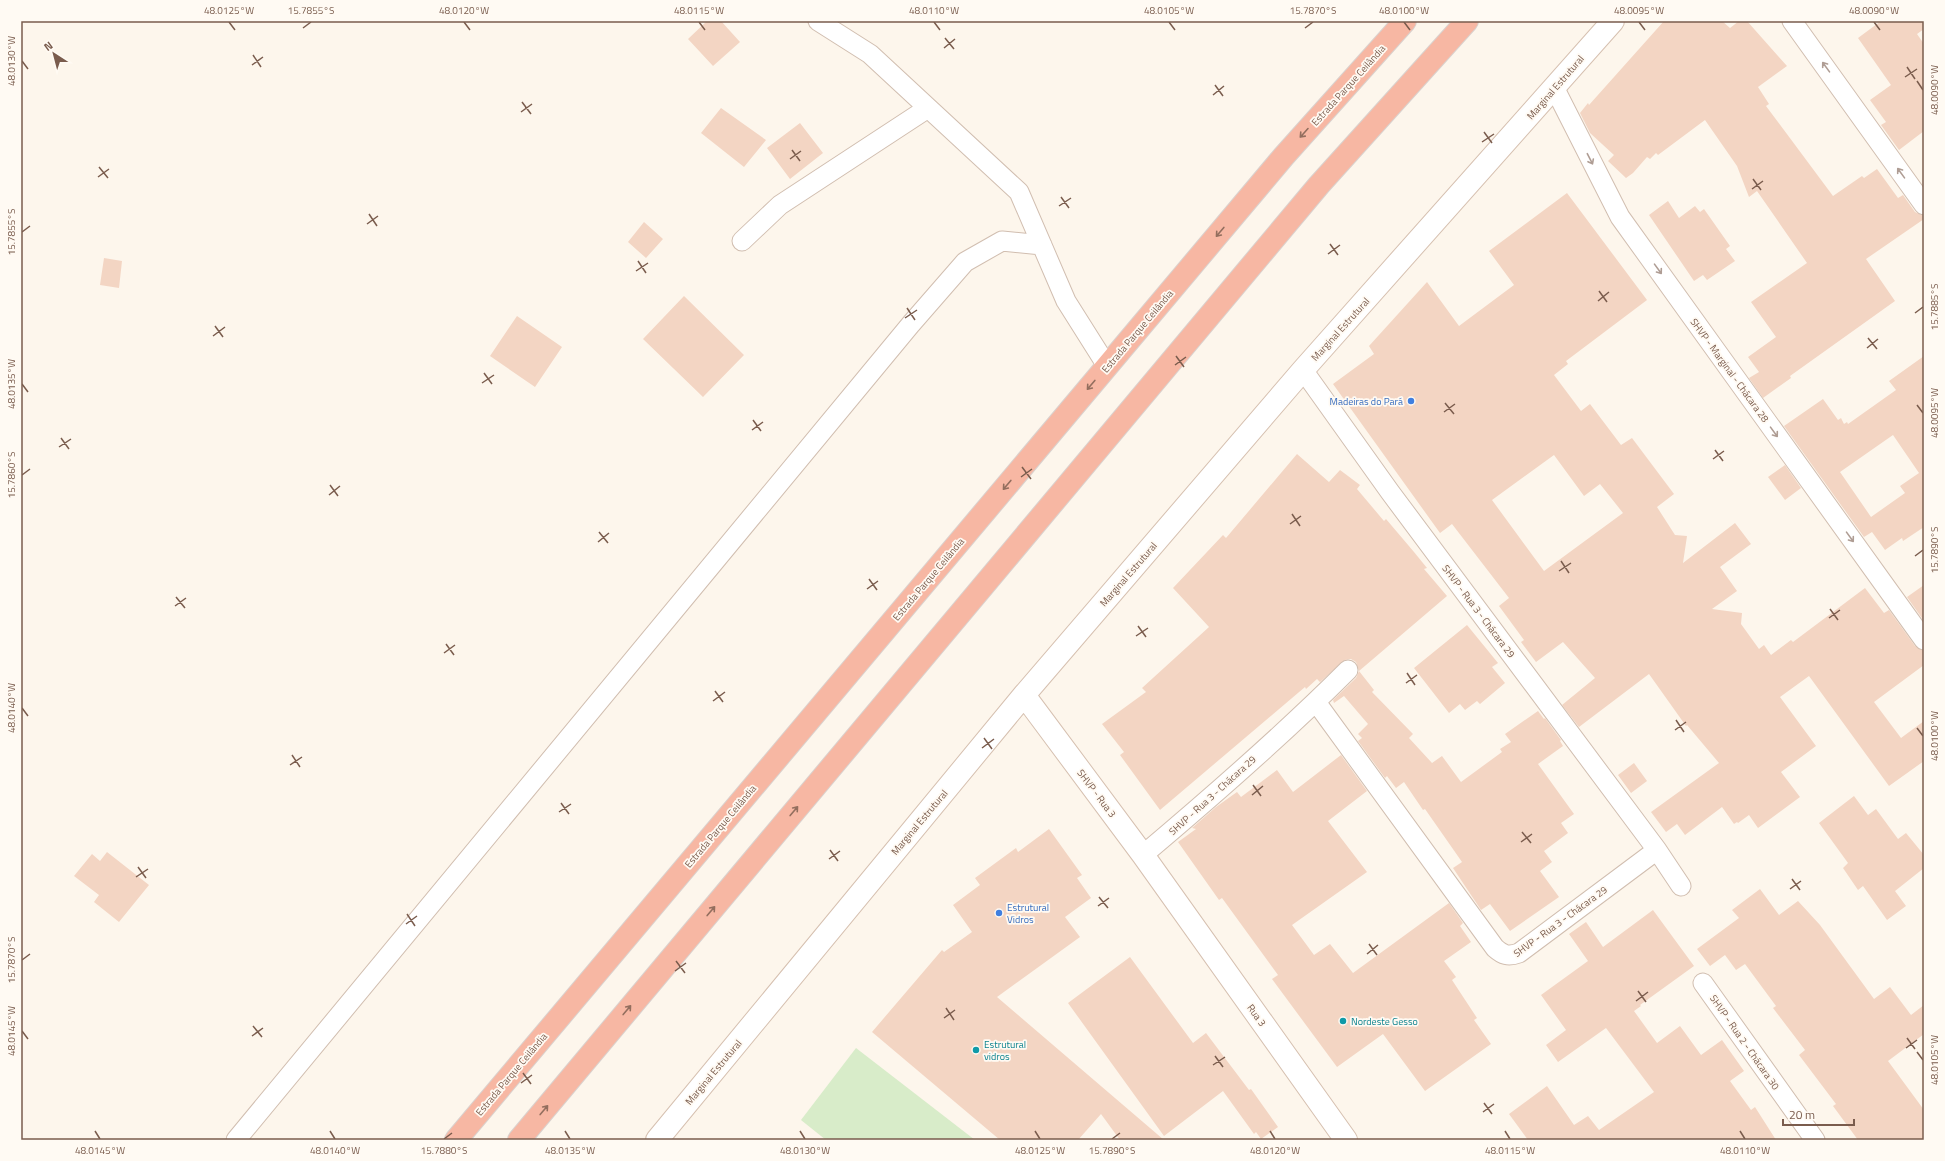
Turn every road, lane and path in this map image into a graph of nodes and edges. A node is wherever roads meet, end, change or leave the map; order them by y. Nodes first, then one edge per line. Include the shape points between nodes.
1 (818, 21) edge
2 (1405, 21) edge
3 (1467, 21) edge
4 (1613, 21) edge
5 (1792, 21) edge
6 (1555, 89) junction
7 (928, 108) junction
8 (1924, 205) edge
9 (742, 241) dead end
10 (1042, 246) junction
11 (1107, 366) junction
12 (1303, 370) junction
13 (1924, 640) edge
14 (1348, 670) dead end
15 (1024, 696) junction
16 (1316, 702) junction
17 (1657, 850) junction
18 (1143, 855) junction
19 (1681, 886) dead end
20 (1168, 890) joint
21 (1703, 983) dead end
22 (236, 1140) edge
23 (456, 1140) edge
24 (519, 1140) edge
25 (657, 1140) edge
26 (1346, 1140) edge
27 (1815, 1140) edge

1 - 7 street via 870,54
2 -> 11 highway, Estrada Parque Ceilândia via 1284,156
24 -> 3 highway via 1318,185
4 - 6 main road, Marginal Estrutural
8 -> 5 street
6 - 12 main road, Marginal Estrutural
6 -> 13 street, SHVP - Marginal - Chácara 28 via 1620,217
7 - 9 street via 780,205
7 - 10 street via 1019,192
10 - 11 street via 1066,301
10 - 22 street via 1002,241 965,262 910,324
11 -> 23 highway, Estrada Parque Ceilândia
12 - 15 main road, Marginal Estrutural
12 - 17 street, SHVP - Rua 3 - Chácara 29 via 1390,492
14 - 16 street, SHVP - Rua 3 - Chácara 29
15 - 18 main road, SHVP - Rua 3
15 - 25 main road, Marginal Estrutural
16 - 17 street, SHVP - Rua 3 - Chácara 29 via 1495,948 1507,956 1519,953
16 - 18 street, SHVP - Rua 3 - Chácara 29
17 - 19 street, SHVP - Rua 3 - Chácara 29
18 - 20 main road, SHVP - Rua 3
20 - 26 main road, Rua 3
21 - 27 street, SHVP - Rua 2 - Chácara 30

